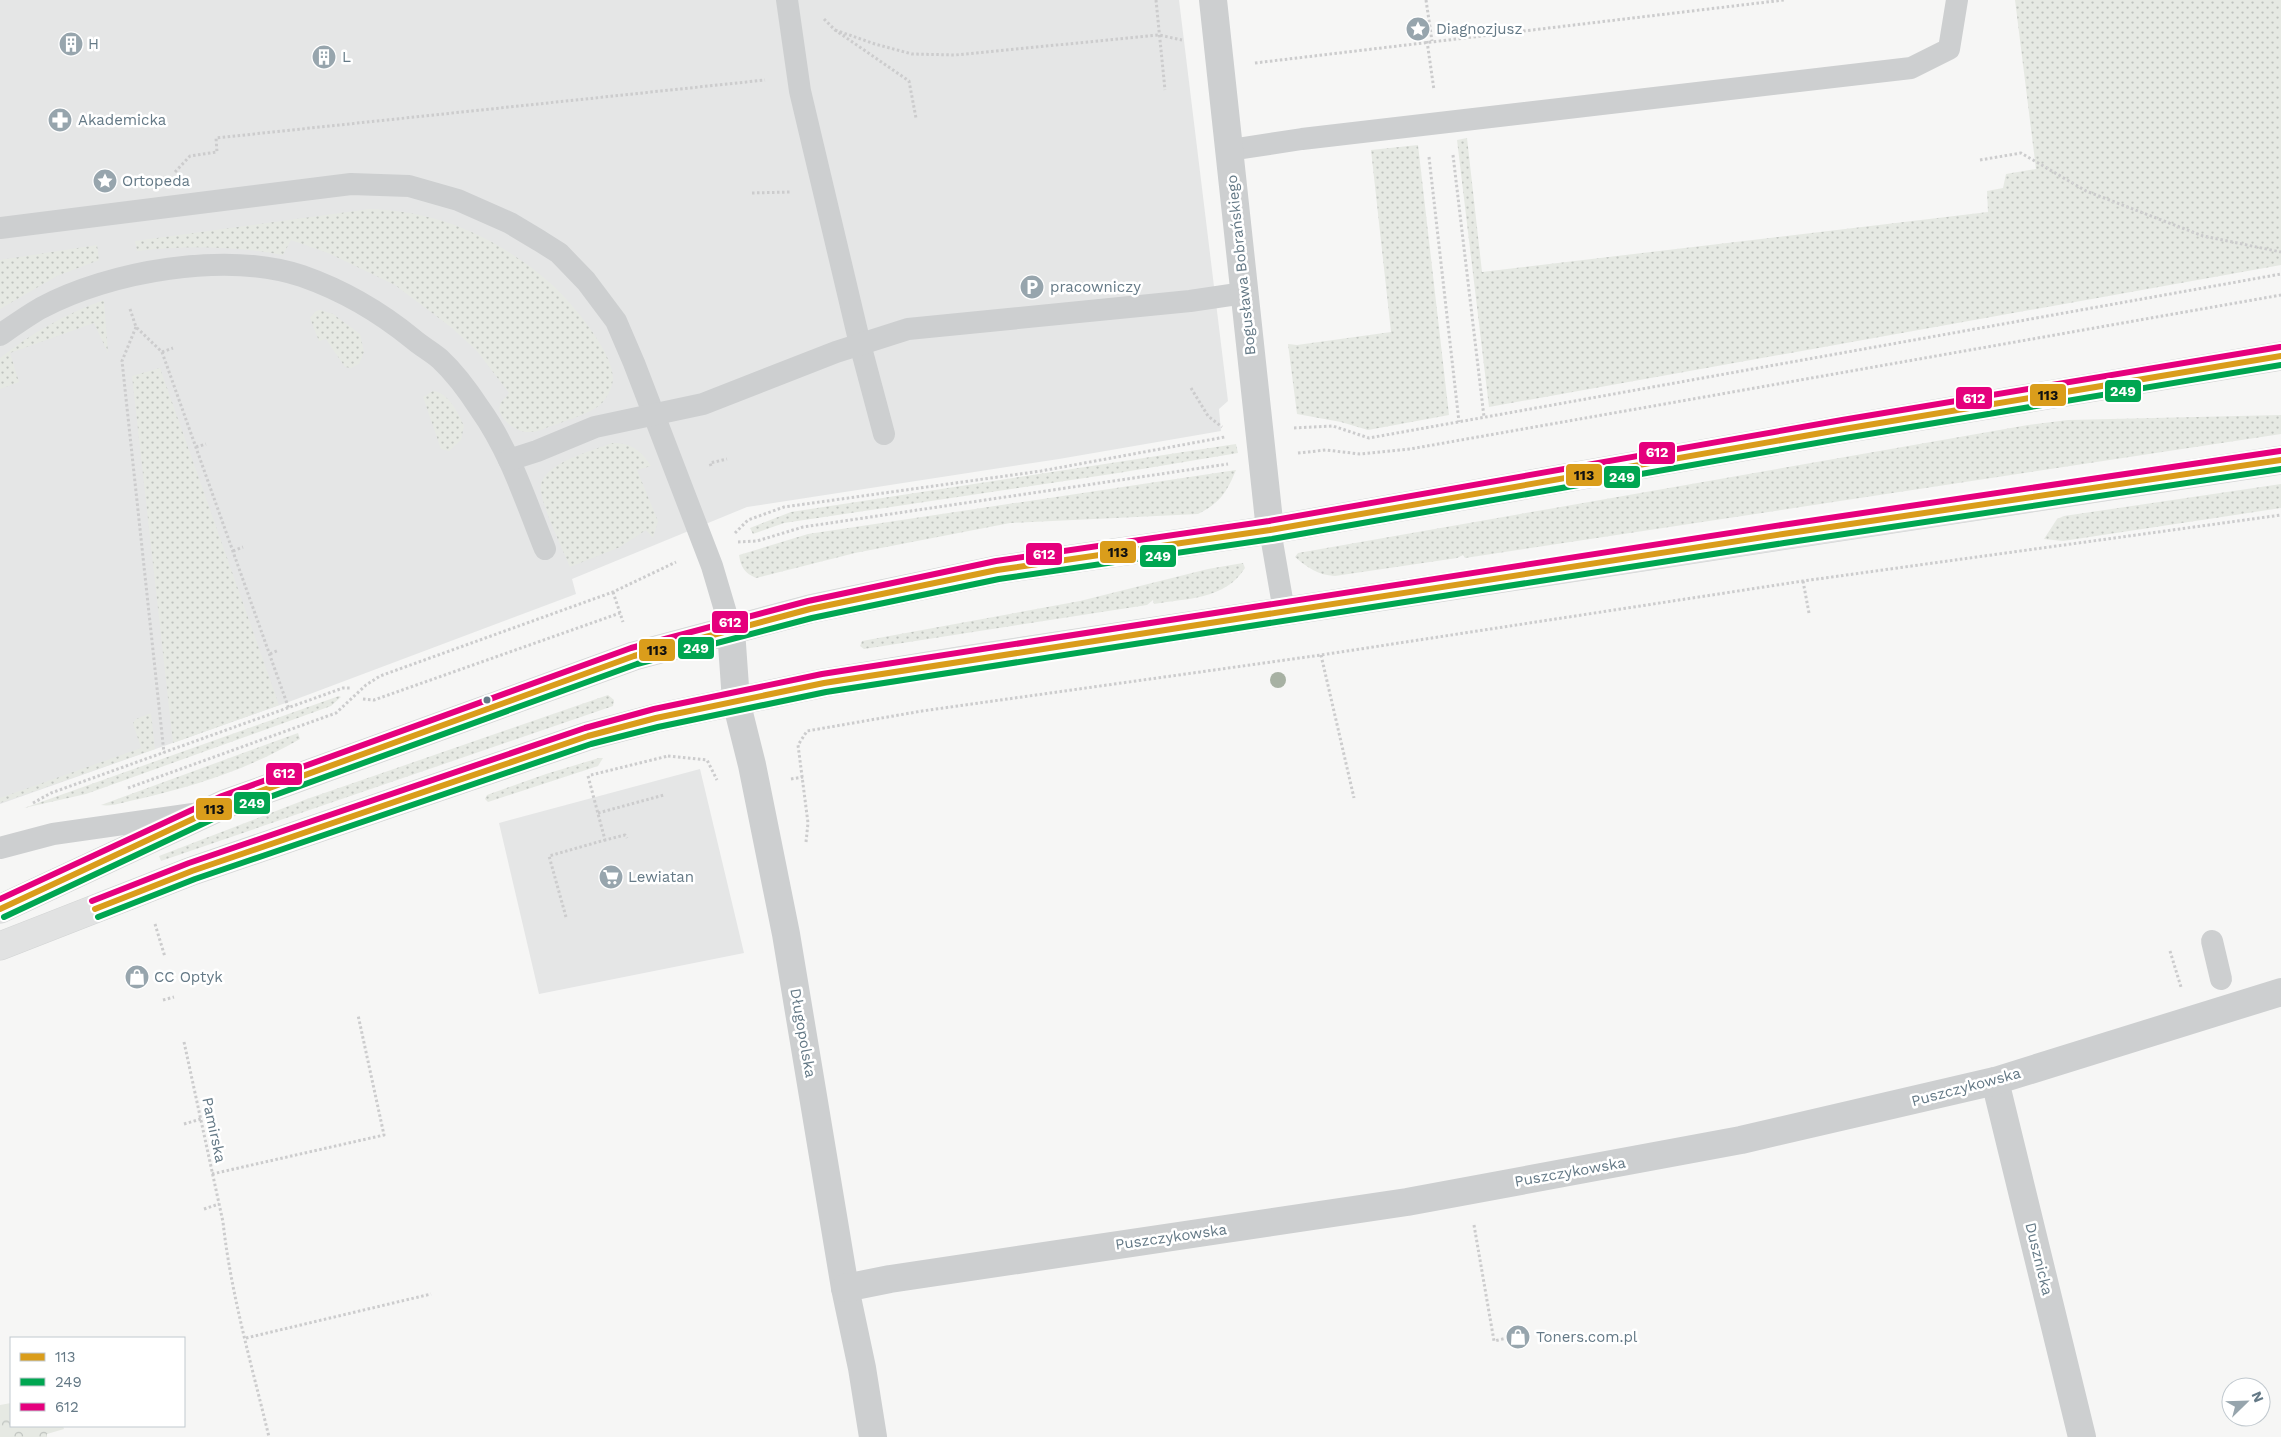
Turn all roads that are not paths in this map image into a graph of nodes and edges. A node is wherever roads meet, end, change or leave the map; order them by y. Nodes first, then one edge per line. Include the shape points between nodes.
1 (1213, 0) edge
2 (1958, 0) edge
3 (787, 2) edge
4 (1230, 150) junction
5 (0, 228) edge
6 (1244, 294) junction
7 (0, 335) edge
8 (860, 344) junction
9 (2281, 356) edge
10 (653, 414) junction
11 (884, 434) dead end
12 (509, 460) junction
13 (2281, 460) edge
14 (1270, 530) junction
15 (545, 549) dead end
16 (1284, 611) junction
17 (731, 630) junction
18 (736, 701) junction
19 (209, 812) junction
20 (0, 848) edge
21 (0, 909) edge
22 (2212, 941) dead end
23 (0, 946) edge
24 (2221, 979) dead end
25 (2281, 992) edge
26 (1995, 1081) junction
27 (845, 1288) junction
28 (874, 1437) edge
29 (2082, 1437) edge

1 - 4 street, Bogusława Bobrańskiego
2 - 4 lane via 1950,49 1910,68
3 - 8 lane via 800,91
4 - 6 street, Bogusława Bobrańskiego
5 - 10 lane via 351,184 409,186 458,200 510,223 559,253 586,281 616,321
6 - 8 lane via 908,329
6 - 14 street, Bogusława Bobrańskiego
7 - 12 lane via 41,308 122,278 179,267 251,266 302,276 363,304 391,321 440,360 480,409
8 - 10 lane via 703,404
8 - 11 lane
9 - 14 street via 1844,428
10 - 12 lane via 595,426
10 - 17 lane via 712,566
12 - 15 lane
13 - 16 street
14 - 16 lane
14 - 17 street via 997,570 810,609
16 - 18 street via 824,683
17 - 18 street, Długopolska
17 - 19 street via 634,656
18 - 23 street via 578,739 185,874
18 - 27 street, Długopolska via 786,934
19 - 20 lane via 53,834
19 - 21 street
22 - 24 lane
25 - 26 street, Puszczykowska
26 - 27 street, Puszczykowska via 1741,1140 1407,1202
26 - 29 street, Dusznicka
27 - 28 street, Długopolska

